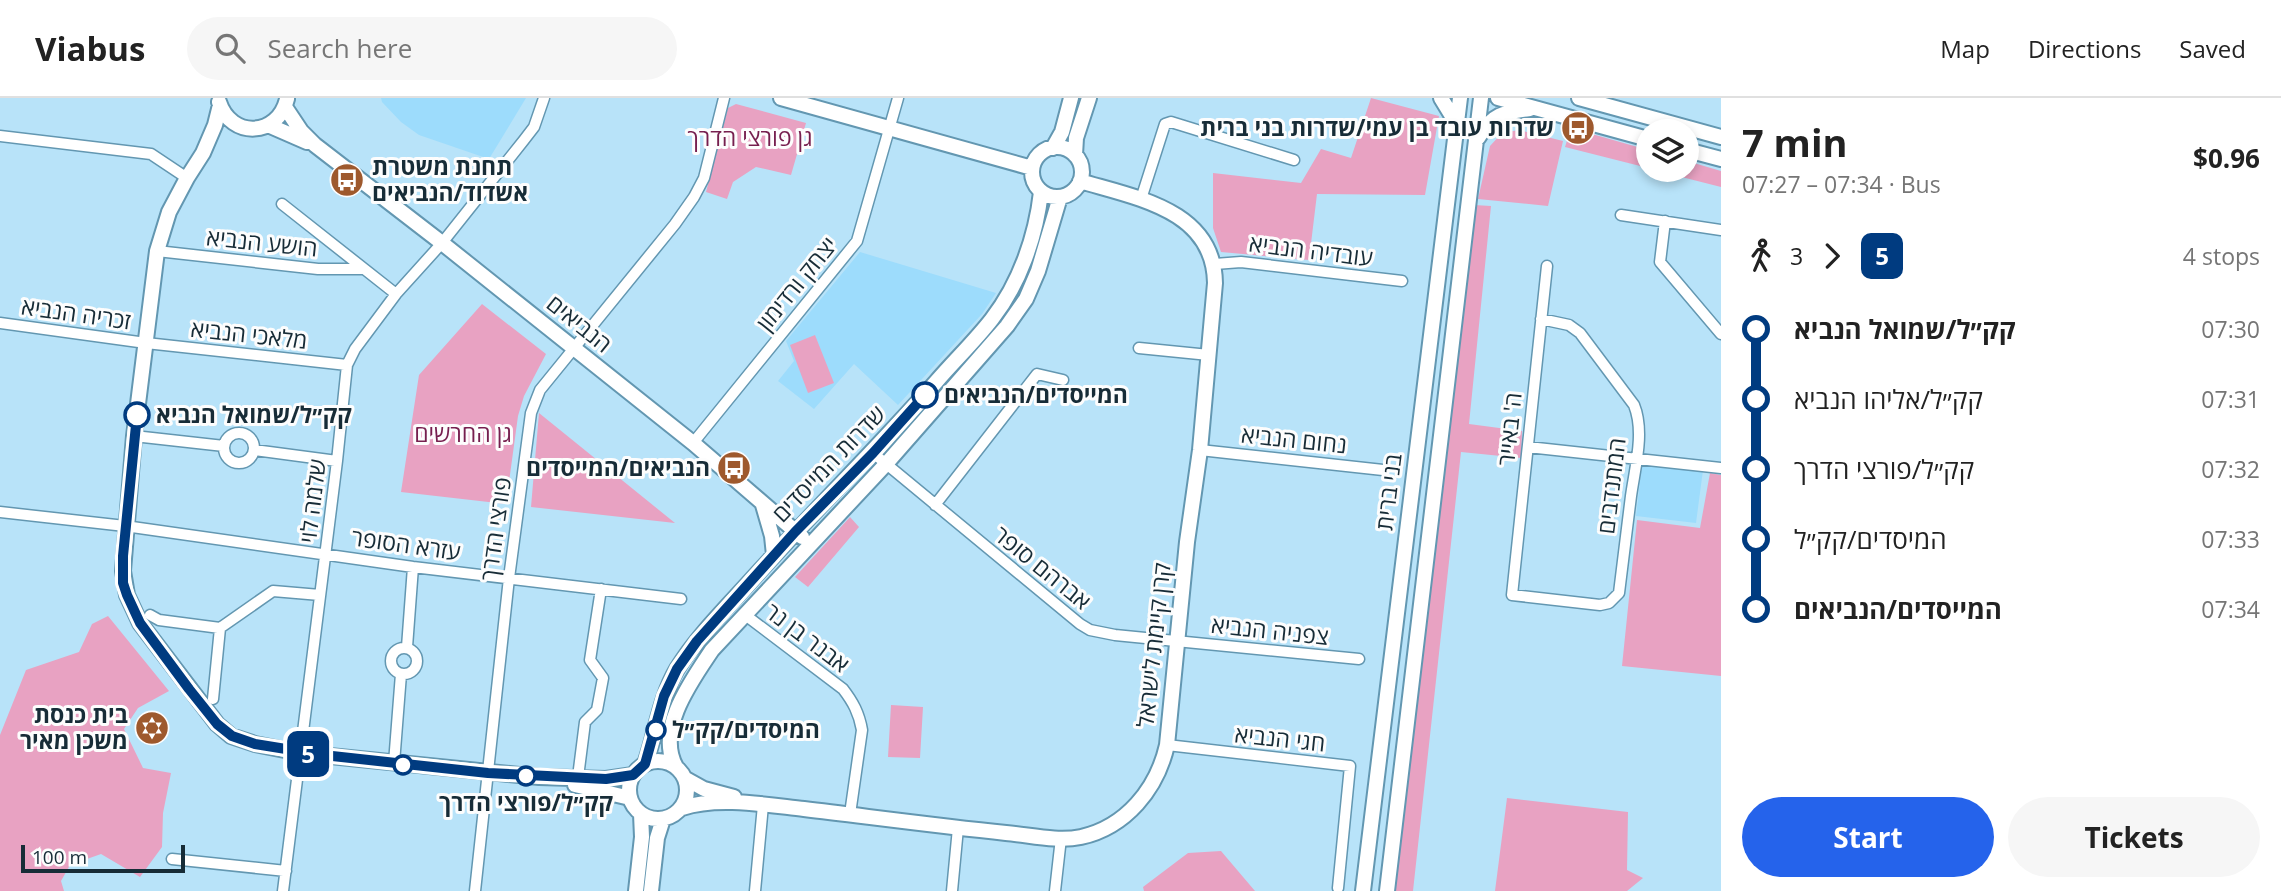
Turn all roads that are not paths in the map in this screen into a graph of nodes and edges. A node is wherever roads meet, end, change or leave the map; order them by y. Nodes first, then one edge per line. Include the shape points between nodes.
1 (544, 98) edge
2 (724, 98) edge
3 (781, 98) edge
4 (898, 98) edge
5 (1071, 98) edge
6 (1089, 98) edge
7 (1441, 98) edge
8 (1460, 98) edge
9 (1481, 98) edge
10 (1498, 98) edge
11 (1579, 98) edge
12 (219, 102) edge
13 (286, 102) edge
14 (1535, 108) junction
15 (268, 125) junction
16 (238, 126) junction
17 (890, 128) junction
18 (0, 136) edge
19 (1636, 136) edge
20 (1455, 137) junction
21 (1721, 137) edge
22 (1475, 142) junction
23 (315, 145) junction
24 (1053, 148) junction
25 (203, 153) junction
26 (1699, 153) edge
27 (1074, 155) junction
28 (1721, 159) edge
29 (1294, 160) dead end
30 (1032, 169) junction
31 (187, 178) junction
32 (1080, 181) junction
33 (1041, 192) junction
34 (1060, 197) junction
35 (1141, 199) junction
36 (282, 204) dead end
37 (1621, 215) dead end
38 (1665, 221) junction
39 (1721, 230) edge
40 (442, 243) junction
41 (157, 251) junction
42 (1215, 264) junction
43 (1547, 266) dead end
44 (364, 269) junction
45 (1402, 281) dead end
46 (396, 295) junction
47 (1541, 318) junction
48 (0, 323) edge
49 (1721, 334) edge
50 (146, 343) junction
51 (1139, 348) dead end
52 (572, 349) junction
53 (1209, 355) junction
54 (347, 365) junction
55 (1063, 380) dead end
56 (135, 436) junction
57 (693, 443) junction
58 (224, 446) junction
59 (1528, 447) junction
60 (254, 450) junction
61 (1200, 450) junction
62 (873, 453) junction
63 (1636, 458) junction
64 (337, 461) junction
65 (887, 464) junction
66 (1721, 468) edge
67 (1383, 470) dead end
68 (763, 503) junction
69 (935, 505) junction
70 (0, 512) edge
71 (125, 526) junction
72 (795, 532) junction
73 (810, 544) junction
74 (325, 555) junction
75 (774, 555) junction
76 (414, 567) junction
77 (509, 578) junction
78 (601, 589) junction
79 (320, 595) junction
80 (1512, 595) joint
81 (681, 599) dead end
82 (744, 614) junction
83 (155, 618) dead end
84 (220, 628) junction
85 (1177, 641) junction
86 (407, 648) junction
87 (1359, 659) dead end
88 (401, 674) junction
89 (212, 699) dead end
90 (1167, 746) junction
91 (300, 753) junction
92 (394, 764) junction
93 (645, 764) junction
94 (676, 767) junction
95 (488, 773) junction
96 (633, 775) junction
97 (539, 777) junction
98 (578, 777) junction
99 (685, 779) junction
100 (630, 798) junction
101 (763, 805) junction
102 (682, 807) junction
103 (641, 814) junction
104 (850, 814) junction
105 (663, 819) junction
106 (958, 828) junction
107 (1061, 838) junction
108 (172, 859) dead end
109 (286, 871) junction
110 (1338, 888) dead end
111 (283, 891) edge
112 (475, 891) edge
113 (636, 891) edge
114 (651, 891) edge
115 (755, 891) edge
116 (952, 891) edge
117 (1055, 891) edge
118 (1363, 891) edge
119 (1387, 891) edge

1 - 40 street, שלמה לוי via 534,127
2 - 52 street, פורצי הדרך via 704,178 694,197
3 - 17 street
4 - 17 street, יצחק ורדימון
5 - 24 street
6 - 27 street
7 - 20 street via 1452,116
8 - 20 street, בני ברית
9 - 22 street, בני ברית
10 - 14 street
11 - 21 street
12 - 16 street
12 - 25 street
13 - 15 street
13 - 23 street, הנביאים via 301,131
14 - 19 street
14 - 22 street via 1493,118
15 - 16 street
15 - 23 street, הנביאים
16 - 25 street via 220,135
17 - 30 street
17 - 57 street, יצחק ורדימון via 857,241
18 - 31 street via 151,154
20 - 118 street, בני ברית
22 - 119 street, בני ברית
23 - 40 street, הנביאים
24 - 27 street
24 - 30 street via 1039,155
25 - 31 street
26 - 28 street
27 - 32 street via 1081,166
29 - 35 street via 1171,122 1165,124
30 - 33 street via 1033,182
31 - 41 street via 169,212
32 - 34 street via 1072,192
32 - 35 street
33 - 34 street
33 - 62 street, שדרות המייסדים via 1025,258 993,319
34 - 65 street, שדרות המייסדים via 1026,299
35 - 42 street via 1187,221
36 - 44 street, הושע הנביא
37 - 38 street
38 - 39 street
38 - 49 street via 1660,262
40 - 46 street, שלמה לוי
40 - 52 street, הנביאים
41 - 44 street, הושע הנביא via 318,269
41 - 50 street
42 - 45 street, עובדיה הנביא via 1241,262
42 - 53 street, קרן קיימת לישראל
43 - 47 street, ה' באייר
44 - 46 street, הושע הנביא
46 - 54 street, שלמה לוי
47 - 59 street, ה' באייר
47 - 63 street, המתנדבים via 1569,325 1580,333 1634,405 1639,423
48 - 50 street, זכריה הנביא
50 - 54 street, מלאכי הנביא
50 - 56 street
51 - 53 street
52 - 57 street, הנביאים
52 - 77 street, פורצי הדרך via 540,390 531,413
53 - 61 street, קרן קיימת לישראל
54 - 64 street, שלמה לוי
55 - 69 street via 1037,374
56 - 58 street
56 - 71 street
57 - 68 street, הנביאים
58 - 60 street via 226,456 238,463 250,458
58 - 60 street via 228,438 241,433 250,437
59 - 63 street
59 - 80 street, ה' באייר
60 - 64 street
61 - 67 street, נחום הנביא
61 - 85 street, קרן קיימת לישראל
62 - 65 street, אברהם סופר
62 - 72 street, שדרות המייסדים
63 - 66 street
63 - 80 street, המתנדבים via 1615,599 1600,605
64 - 74 street, שלמה לוי
65 - 69 street, אברהם סופר
65 - 73 street, שדרות המייסדים
68 - 72 street, הנביאים
68 - 75 street
69 - 85 street, אברהם סופר via 1090,630
70 - 71 street, עזרא הסופר
71 - 74 street, עזרא הסופר
71 - 91 street via 127,595 140,623 205,710 232,736
72 - 73 street, הנביאים
72 - 75 street, שדרות המייסדים
73 - 82 street, שדרות המייסדים
74 - 76 street, עזרא הסופר
74 - 79 street, שלמה לוי
75 - 93 street, שדרות המייסדים via 677,669 664,696
76 - 77 street, עזרא הסופר
76 - 86 street
77 - 78 street, עזרא הסופר
77 - 95 street, פורצי הדרך
78 - 81 street, עזרא הסופר
78 - 98 street via 590,660 603,678 597,710 585,722
79 - 84 street via 273,591
79 - 91 street, שלמה לוי
82 - 94 street, שדרות המייסדים via 712,650 675,714 670,751
82 - 104 street, אבנר בן נר via 843,690 854,705 862,730
83 - 84 street
84 - 89 street
85 - 87 street, צפניה הנביא
85 - 90 street, קרן קיימת לישראל
86 - 88 street via 392,656 394,669
86 - 88 street via 414,652 418,664
88 - 92 street
90 - 107 street, קרן קיימת לישראל via 1154,784 1128,813 1098,832
90 - 110 street, חגי הנביא via 1350,766
91 - 92 street
91 - 109 street, שלמה לוי
92 - 95 street
93 - 94 street via 660,761
93 - 96 street
94 - 99 street
95 - 97 street
95 - 112 street, פורצי הדרך
96 - 98 street
96 - 100 street
97 - 98 street
97 - 100 street
99 - 101 street, קרן קיימת לישראל
99 - 102 street via 687,796
100 - 103 street
101 - 102 street, קרן קיימת לישראל
101 - 104 street, קרן קיימת לישראל
101 - 115 street
102 - 105 street
103 - 105 street
103 - 113 street
104 - 106 street, קרן קיימת לישראל
105 - 114 street
106 - 107 street, קרן קיימת לישראל
106 - 116 street
107 - 117 street
108 - 109 street
109 - 111 street, שלמה לוי

